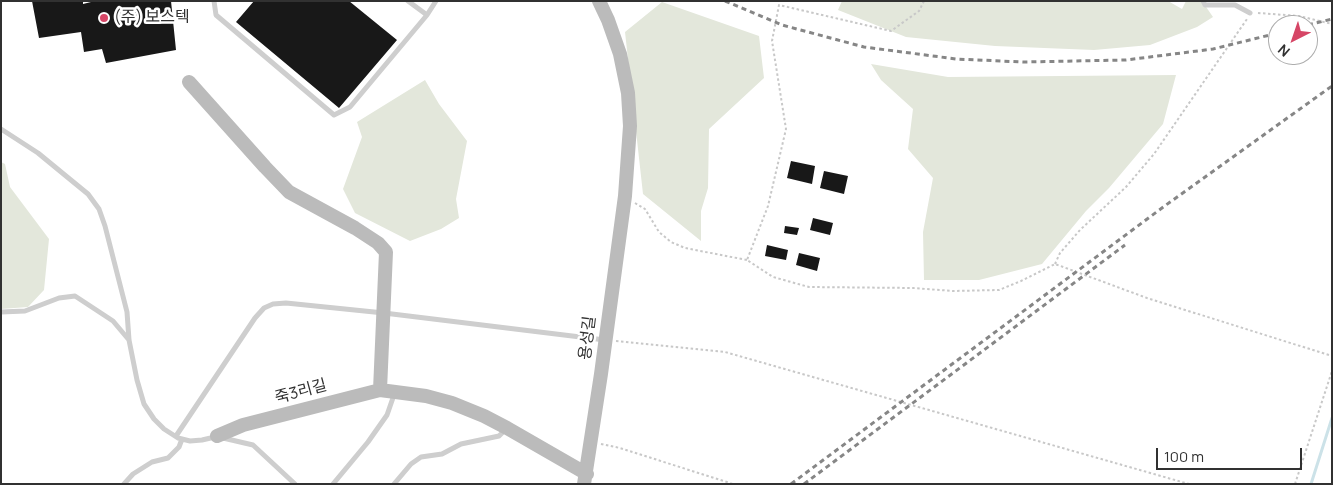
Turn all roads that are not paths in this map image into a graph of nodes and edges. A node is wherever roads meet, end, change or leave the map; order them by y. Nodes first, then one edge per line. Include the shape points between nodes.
1 (214, 1) edge
2 (408, 1) edge
3 (436, 1) edge
4 (599, 1) edge
5 (1203, 1) edge
6 (1250, 13) road end
7 (427, 15) junction
8 (189, 82) dead end
9 (1, 129) edge
10 (1, 312) edge
11 (384, 313) junction
12 (129, 340) junction
13 (606, 340) junction
14 (380, 390) junction
15 (395, 392) junction
16 (507, 428) junction
17 (176, 436) junction
18 (217, 436) junction
19 (182, 439) junction
20 (585, 479) edge
21 (124, 484) edge
22 (295, 484) edge
23 (333, 484) edge
24 (394, 484) edge

1 - 7 lane via 216,15 334,115 350,107
2 - 7 lane
3 - 7 lane
4 - 13 street, 용성길 via 620,54 628,93 630,126 625,196
5 - 6 lane via 1205,4 1235,5
8 - 11 street via 289,192 355,228 386,252
9 - 12 lane, 죽3리길 via 60,170 88,194 99,209 127,312
10 - 12 lane via 25,311 59,298 75,296 113,321
11 - 13 lane
11 - 14 street
11 - 17 lane via 286,303 264,308 254,318
12 - 17 lane, 죽3리길 via 144,404 154,419
13 - 20 street, 용성길
14 - 15 street, 죽3리길
14 - 18 street, 죽3리길 via 243,425
15 - 16 street, 죽3리길 via 452,403
15 - 23 lane via 387,414
16 - 20 street, 죽3리길
16 - 24 lane via 499,436 422,457 410,464
17 - 19 lane, 죽3리길
18 - 19 lane, 죽3리길 via 202,440
18 - 22 lane, 죽3리길 via 253,446
19 - 21 lane via 168,458 152,462

